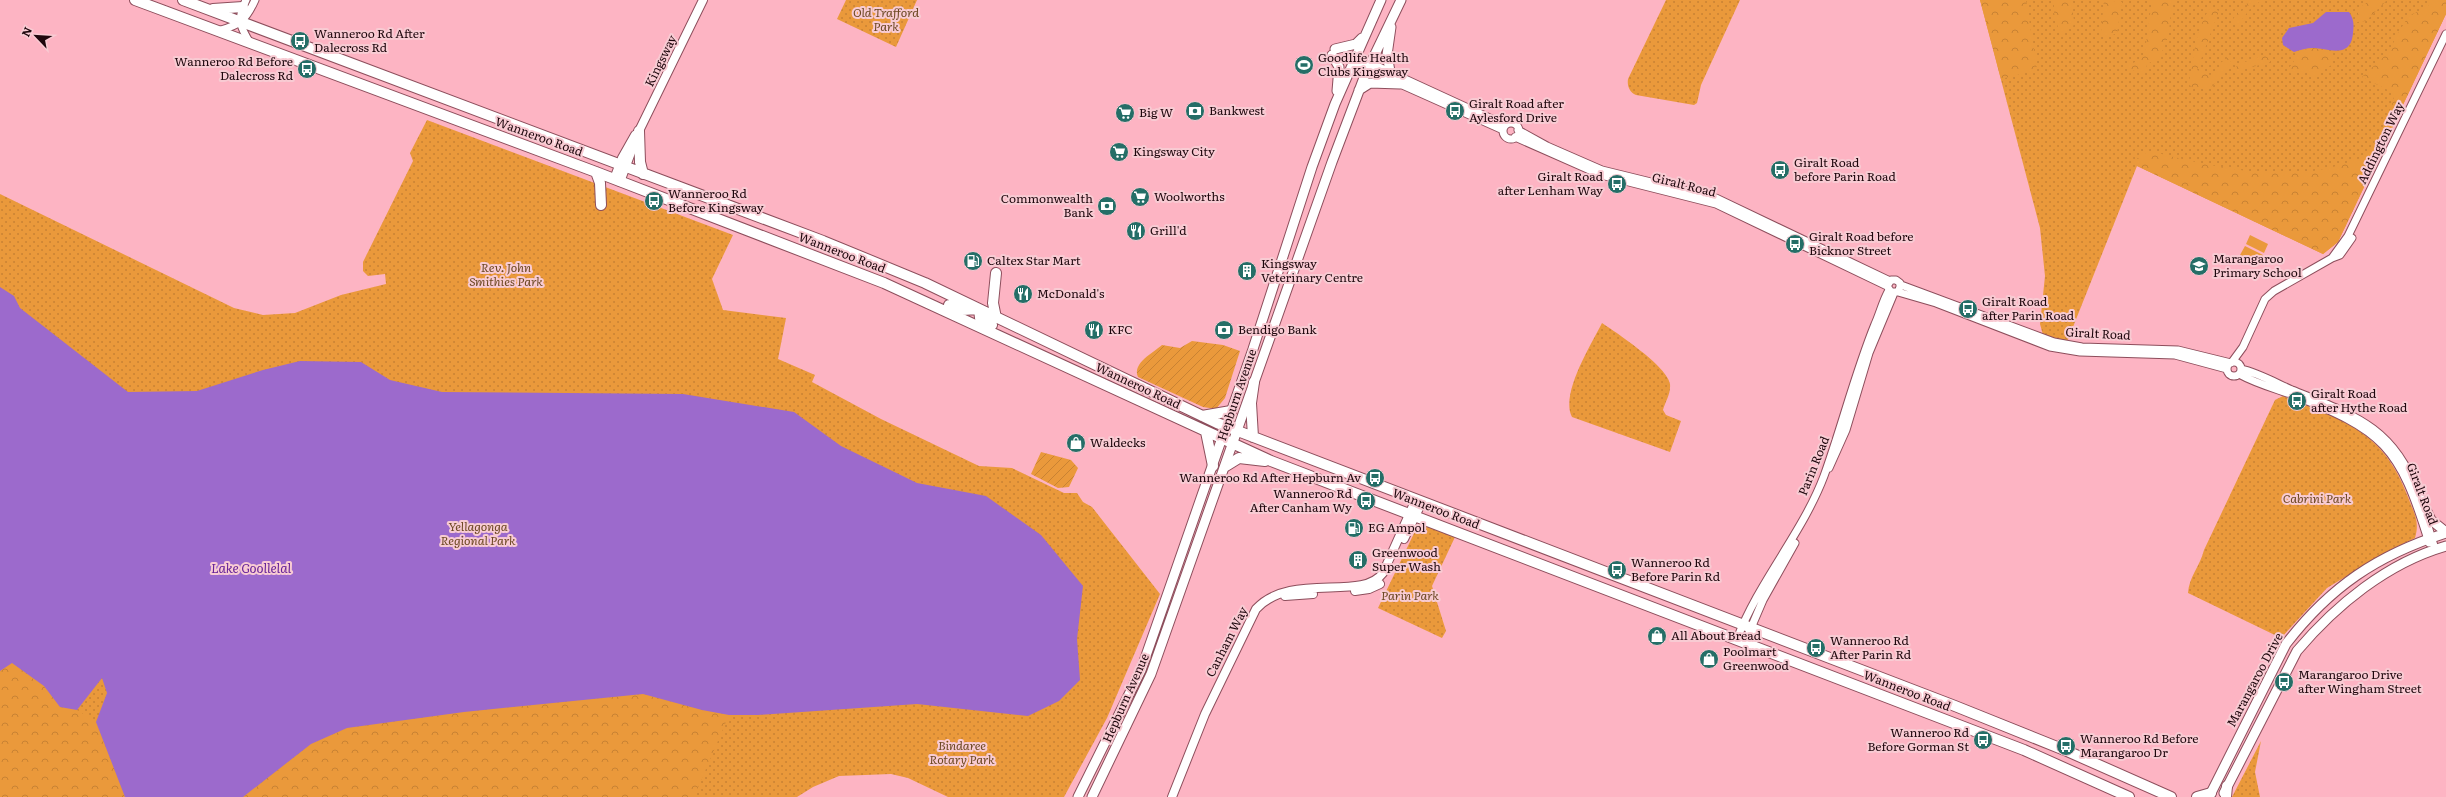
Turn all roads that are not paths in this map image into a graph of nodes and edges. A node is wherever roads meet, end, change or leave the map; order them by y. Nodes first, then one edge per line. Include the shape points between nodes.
1 (135, 0) edge
2 (183, 0) edge
3 (255, 0) edge
4 (703, 0) edge
5 (1381, 0) edge
6 (1401, 0) edge
7 (245, 3) edge
8 (207, 10) junction
9 (1392, 18) junction
10 (240, 22) junction
11 (218, 31) junction
12 (1366, 34) junction
13 (2446, 34) edge
14 (2446, 42) edge
15 (250, 43) junction
16 (1354, 60) junction
17 (1369, 66) junction
18 (1390, 71) junction
19 (1400, 84) junction
20 (1359, 90) junction
21 (1336, 104) junction
22 (1504, 128) junction
23 (639, 131) junction
24 (1517, 134) junction
25 (623, 166) junction
26 (596, 172) junction
27 (643, 174) junction
28 (617, 180) junction
29 (703, 196) junction
30 (601, 205) dead end
31 (705, 215) junction
32 (2332, 258) junction
33 (996, 273) dead end
34 (884, 283) junction
35 (1893, 288) junction
36 (979, 309) junction
37 (996, 318) junction
38 (2243, 347) junction
39 (1054, 360) junction
40 (2230, 365) junction
41 (2240, 370) junction
42 (1121, 378) junction
43 (1254, 382) junction
44 (1145, 404) junction
45 (1231, 411) junction
46 (1202, 416) junction
47 (1226, 426) junction
48 (1237, 430) junction
49 (1206, 432) junction
50 (1254, 437) junction
51 (1222, 439) junction
52 (1232, 443) junction
53 (1271, 460) junction
54 (1213, 466) junction
55 (1226, 466) junction
56 (2415, 487) junction
57 (1419, 501) junction
58 (1412, 514) junction
59 (2446, 533) edge
60 (2430, 538) junction
61 (2446, 546) edge
62 (2433, 550) junction
63 (1746, 626) junction
64 (1741, 640) junction
65 (2228, 786) junction
66 (2210, 795) edge
67 (2169, 796) edge
68 (1078, 797) edge
69 (1092, 797) edge
70 (1172, 797) edge
71 (1178, 797) edge
72 (2129, 797) edge
73 (2178, 797) edge
74 (2197, 797) edge
75 (2222, 797) edge
76 (2226, 797) edge

1 - 11 highway, Wanneroo Road
2 - 8 highway, Wanneroo Road
3 - 10 street via 247,17
4 - 23 main road, Kingsway
5 - 12 main road, Hepburn Avenue
6 - 9 main road, Hepburn Avenue
7 - 8 highway
7 - 10 street via 240,14
8 - 10 highway, Wanneroo Road
9 - 17 main road, Hepburn Avenue
9 - 18 main road via 1387,55
10 - 11 street
10 - 15 street
10 - 25 highway, Wanneroo Road
11 - 15 highway, Wanneroo Road
12 - 16 main road, Hepburn Avenue
12 - 21 main road via 1356,44 1334,52 1340,72
13 - 32 street, Addington Way via 2348,236
14 - 32 street, Addington Way via 2352,238 2340,255
15 - 26 highway, Wanneroo Road
16 - 17 street
16 - 21 main road, Hepburn Avenue
17 - 18 street
17 - 19 street
17 - 20 main road, Hepburn Avenue
18 - 22 street
19 - 20 main road via 1370,83
19 - 22 street
20 - 43 main road, Hepburn Avenue
21 - 45 main road, Hepburn Avenue
22 - 24 street via 1507,138
22 - 24 street via 1513,123
23 - 25 main road, Kingsway via 634,136
23 - 27 highway
24 - 35 street, Giralt Road via 1602,170 1716,198
25 - 27 highway, Wanneroo Road
25 - 28 main road, Kingsway
26 - 28 highway, Wanneroo Road
26 - 30 highway via 600,183
27 - 29 highway, Wanneroo Road
28 - 31 highway, Wanneroo Road
29 - 31 highway via 702,207
29 - 36 highway, Wanneroo Road via 885,266
31 - 34 highway, Wanneroo Road
32 - 38 street, Addington Way via 2269,295 2259,309
33 - 37 highway via 993,303
34 - 36 highway via 905,287 962,310
34 - 39 highway, Wanneroo Road
35 - 40 street, Giralt Road via 2050,347 2080,352 2175,356
35 - 63 street, Parin Road via 1867,358 1846,430 1826,481 1810,517
36 - 37 highway, Wanneroo Road
36 - 39 highway via 978,315 983,321 1047,351
37 - 42 highway, Wanneroo Road
38 - 40 street, Addington Way
38 - 41 street, Addington Way
39 - 44 highway, Wanneroo Road
40 - 41 street via 2238,362
40 - 41 street via 2232,375
41 - 56 street, Giralt Road via 2349,414 2382,434 2408,470
41 - 60 street, Giralt Road via 2343,417 2379,439 2395,457 2406,478
42 - 44 highway via 1130,389 1147,397 1148,401
42 - 46 highway, Wanneroo Road
43 - 48 main road, Hepburn Avenue
43 - 50 highway via 1251,403 1251,427
44 - 49 highway, Wanneroo Road
45 - 46 highway
45 - 47 main road, Hepburn Avenue
46 - 47 highway, Wanneroo Road
47 - 48 highway, Wanneroo Road
47 - 51 main road, Hepburn Avenue
48 - 50 highway, Wanneroo Road
48 - 52 main road, Hepburn Avenue
49 - 51 highway, Wanneroo Road
49 - 54 highway
50 - 57 highway, Wanneroo Road
51 - 52 highway, Wanneroo Road
51 - 54 main road, Hepburn Avenue
52 - 53 highway, Wanneroo Road
52 - 55 main road, Hepburn Avenue
53 - 55 highway via 1238,458
53 - 58 highway, Wanneroo Road
54 - 68 main road, Hepburn Avenue via 1141,670
55 - 69 main road, Hepburn Avenue via 1151,674
56 - 59 main road via 2431,520
56 - 60 street, Giralt Road
57 - 58 main road, Canham Way
57 - 63 highway, Wanneroo Road
58 - 64 highway, Wanneroo Road
58 - 70 main road, Canham Way via 1383,573 1375,581 1362,585 1285,590 1268,598 1256,610 1205,714
58 - 71 main road, Canham Way via 1387,577 1380,584 1366,590 1282,597 1273,600 1261,612 1210,716
59 - 60 main road, Marangaroo Drive
60 - 62 street, Giralt Road
60 - 66 main road, Marangaroo Drive via 2392,553 2346,583 2332,593 2297,629 2286,644
61 - 62 main road, Marangaroo Drive
62 - 65 main road, Marangaroo Drive via 2397,565 2377,579 2341,606 2309,637 2297,652
63 - 64 street, Parin Road
63 - 67 highway, Wanneroo Road via 2067,751
64 - 72 highway, Wanneroo Road via 2024,750
65 - 75 main road, Marangaroo Drive
65 - 76 highway
66 - 74 highway
67 - 73 highway, Wanneroo Road

